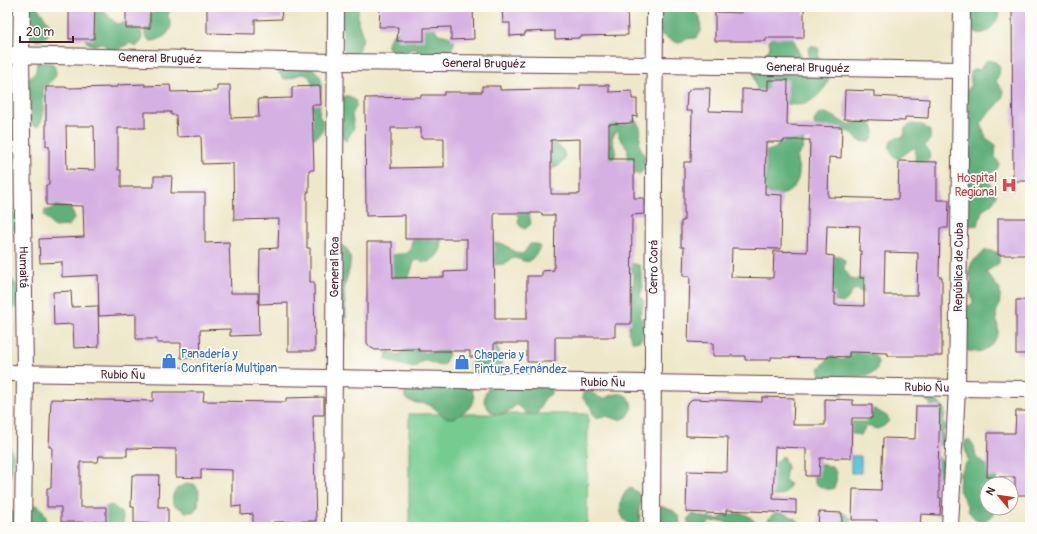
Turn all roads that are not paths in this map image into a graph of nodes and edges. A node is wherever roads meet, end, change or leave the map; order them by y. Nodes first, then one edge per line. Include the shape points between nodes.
1 (22, 7) edge
2 (336, 7) edge
3 (655, 7) edge
4 (962, 7) edge
5 (14, 55) edge
6 (335, 62) junction
7 (655, 65) junction
8 (961, 70) junction
9 (7, 372) edge
10 (25, 373) junction
11 (334, 378) junction
12 (652, 383) junction
13 (957, 388) junction
14 (1030, 389) edge
15 (23, 527) edge
16 (333, 527) edge
17 (652, 527) edge
18 (950, 527) edge

1 - 5 street, Humaitá
2 - 6 street, General Roa
3 - 7 street, Cerro Corá
4 - 8 street, República de Cuba
5 - 6 street, General Bruguéz
5 - 10 street, Humaitá
6 - 7 street, General Bruguéz
6 - 11 street, General Roa
7 - 8 street, General Bruguéz
7 - 12 street, Cerro Corá
8 - 13 street, República de Cuba
9 - 10 street, Rubio Ñu
10 - 11 street, Rubio Ñu
10 - 15 street, Humaitá
11 - 12 street, Rubio Ñu
11 - 16 street, General Roa
12 - 13 street, Rubio Ñu
12 - 17 street, Cerro Corá
13 - 14 street, Rubio Ñu
13 - 18 street, República de Cuba

